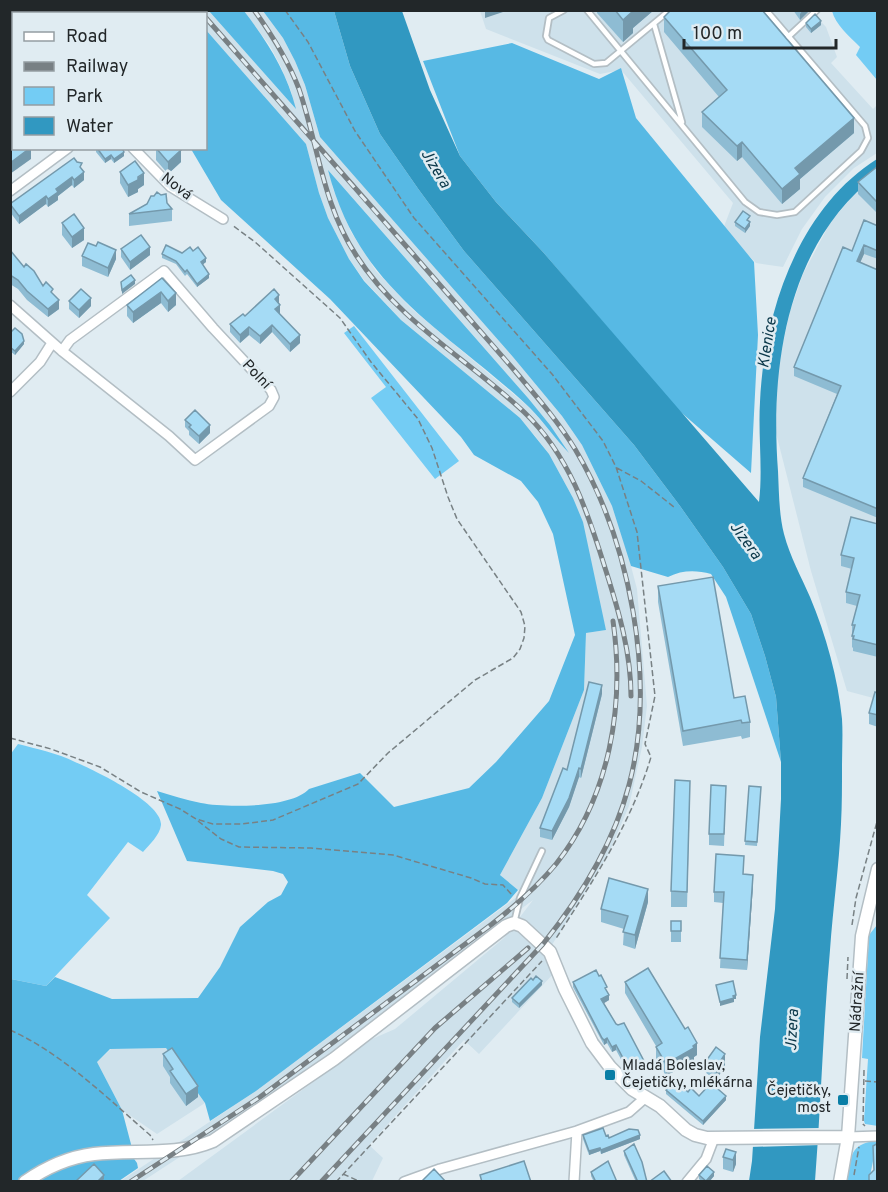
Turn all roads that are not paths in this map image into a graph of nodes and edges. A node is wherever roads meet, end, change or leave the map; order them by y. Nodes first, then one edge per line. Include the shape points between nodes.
1 (547, 10) edge
2 (564, 10) edge
3 (587, 10) edge
4 (670, 10) edge
5 (766, 10) edge
6 (817, 10) edge
7 (549, 18) junction
8 (654, 24) junction
9 (788, 37) junction
10 (621, 52) junction
11 (683, 125) junction
12 (65, 150) edge
13 (135, 150) edge
14 (10, 191) edge
15 (223, 219) road end
16 (10, 305) edge
17 (52, 343) junction
18 (62, 351) junction
19 (10, 392) edge
20 (542, 851) dead end
21 (878, 869) edge
22 (873, 909) edge
23 (514, 923) junction
24 (646, 1097) junction
25 (577, 1131) junction
26 (878, 1136) edge
27 (848, 1137) junction
28 (714, 1138) junction
29 (25, 1182) edge
30 (404, 1182) edge
31 (574, 1182) edge
32 (687, 1182) edge
33 (840, 1182) edge

1 - 7 lane
2 - 7 lane
3 - 10 lane
4 - 8 lane
5 - 9 lane
6 - 9 lane
7 - 10 lane via 548,40 594,64 606,63
8 - 10 lane
8 - 11 lane
9 - 11 lane via 865,126 868,138 861,151 795,212 759,212 745,202
10 - 11 lane
12 - 14 street
13 - 15 street, Nová via 171,187
16 - 17 street, Polní
17 - 18 street, Polní
17 - 19 street via 40,362
18 - 18 street, Polní via 195,460 269,406 274,396 164,271 70,340
20 - 23 lane via 520,898
21 - 22 street, Nádražní
22 - 27 street, Nádražní via 862,944
23 - 24 street via 550,952 592,1042 620,1078
23 - 29 street via 334,1059 225,1134 201,1146 87,1155 54,1166
24 - 25 street via 629,1112
24 - 28 street via 690,1133
25 - 30 street
25 - 31 street
26 - 27 street
27 - 28 street
27 - 33 street, Nádražní
28 - 32 street via 706,1159

